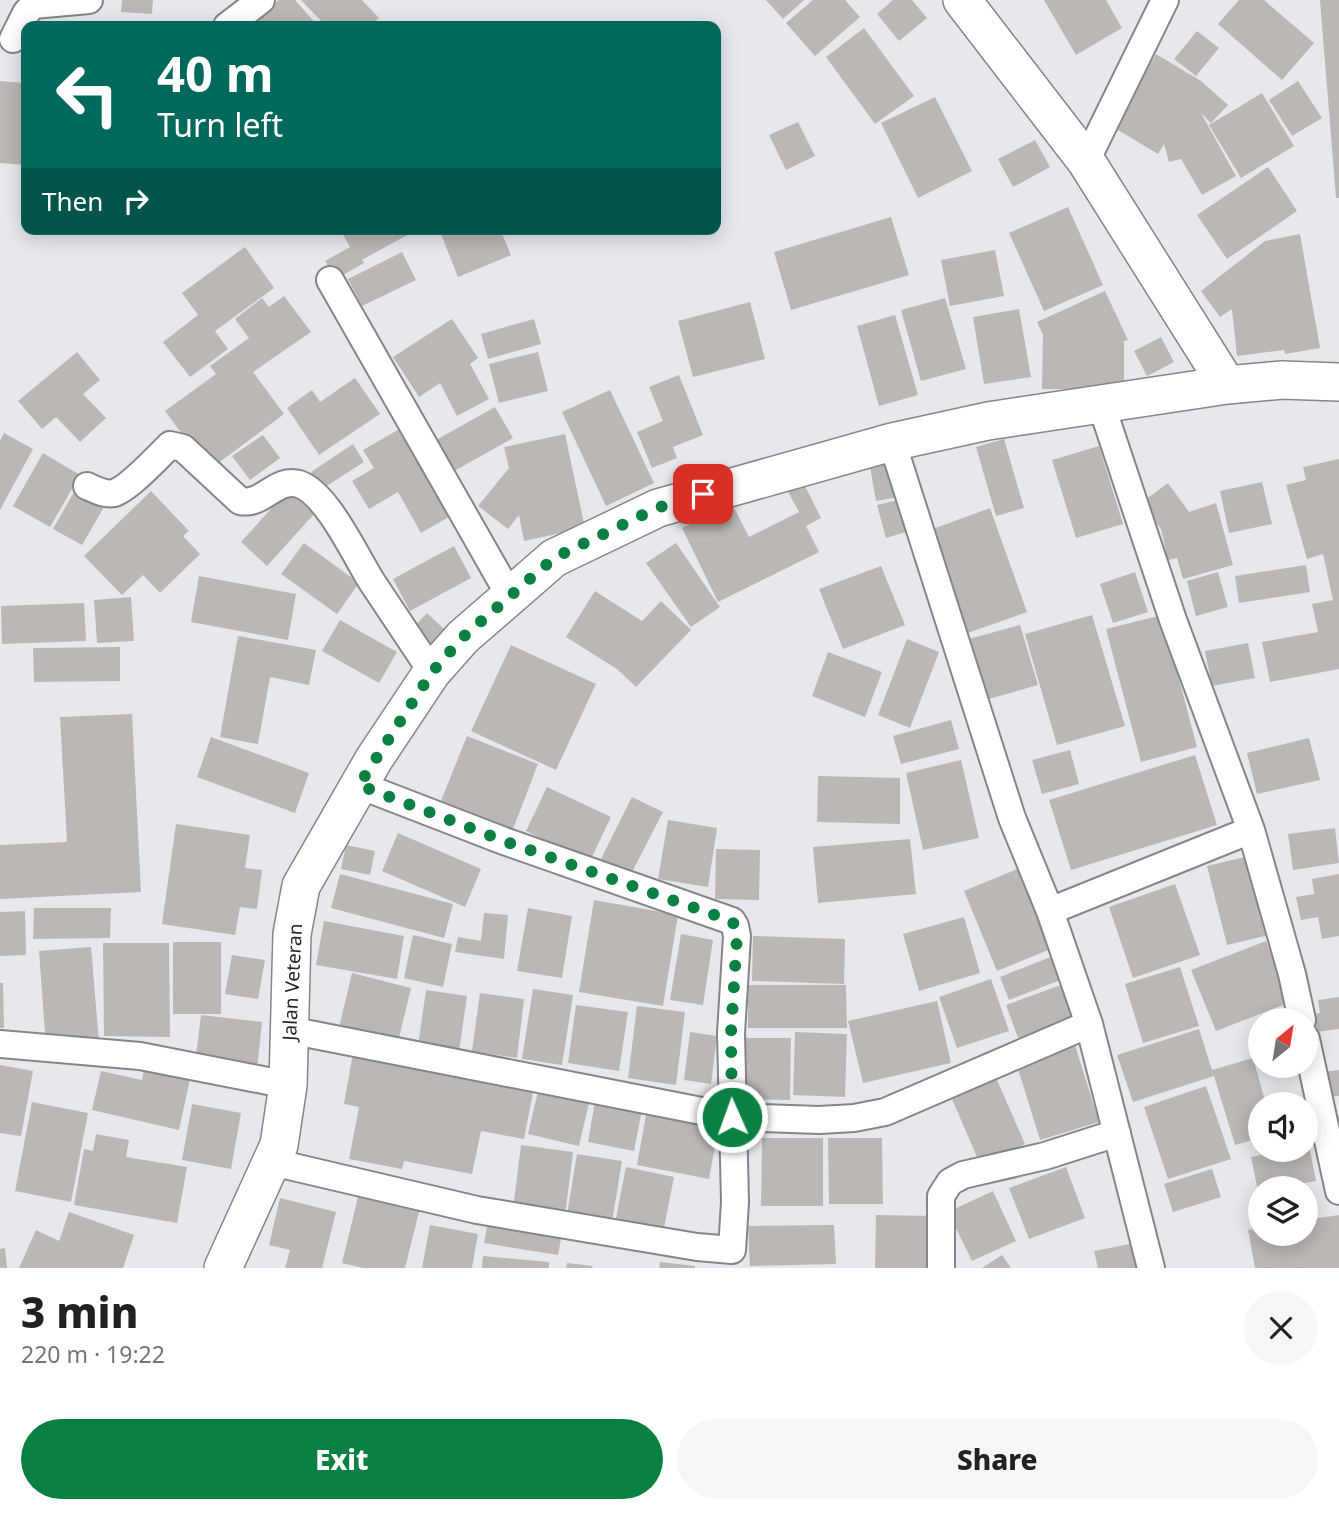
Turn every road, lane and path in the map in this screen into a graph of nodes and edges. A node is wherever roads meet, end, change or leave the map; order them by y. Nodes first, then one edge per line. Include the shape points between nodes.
1 (89, 0) edge
2 (261, 0) edge
3 (962, 0) edge
4 (1165, 0) edge
5 (22, 21) edge
6 (234, 21) edge
7 (21, 23) edge
8 (13, 39) edge
9 (1086, 161) junction
10 (330, 280) dead end
11 (1339, 382) edge
12 (1227, 385) junction
13 (1101, 404) junction
14 (892, 442) junction
15 (87, 486) dead end
16 (510, 596) junction
17 (432, 672) junction
18 (359, 785) junction
19 (1251, 830) junction
20 (1051, 911) junction
21 (1299, 1008) edge
22 (1089, 1024) junction
23 (289, 1030) junction
24 (0, 1044) edge
25 (1317, 1078) edge
26 (288, 1085) junction
27 (732, 1117) junction
28 (1331, 1124) edge
29 (1118, 1133) junction
30 (272, 1162) junction
31 (1339, 1191) edge
32 (223, 1268) edge
33 (941, 1268) edge
34 (1151, 1268) edge

1 - 5 street via 33,5
2 - 6 street
3 - 9 street
4 - 9 street
7 - 8 street
9 - 12 street
10 - 16 street
11 - 12 street, Jalan Veteran via 1282,380
12 - 13 street, Jalan Veteran
13 - 14 street, Jalan Veteran
13 - 19 street via 1173,620
14 - 16 street, Jalan Veteran via 657,508 554,558
14 - 20 street via 1012,818
15 - 17 street via 116,492 170,445 183,447 240,501 255,501 282,484 300,484 335,519
16 - 17 street, Jalan Veteran
17 - 18 street, Jalan Veteran
18 - 23 street, Jalan Veteran via 301,886 292,934
18 - 27 street via 732,921 737,936
19 - 20 street
19 - 21 street
20 - 22 street
22 - 27 street via 885,1112 819,1120
22 - 29 street
23 - 26 street, Jalan Veteran
23 - 27 street
24 - 26 street via 140,1056
25 - 28 street
26 - 30 street, Jalan Veteran
27 - 30 street via 732,1250 477,1210
28 - 31 street
29 - 33 street via 950,1182 941,1196
29 - 34 street
30 - 32 street, Jalan Veteran

